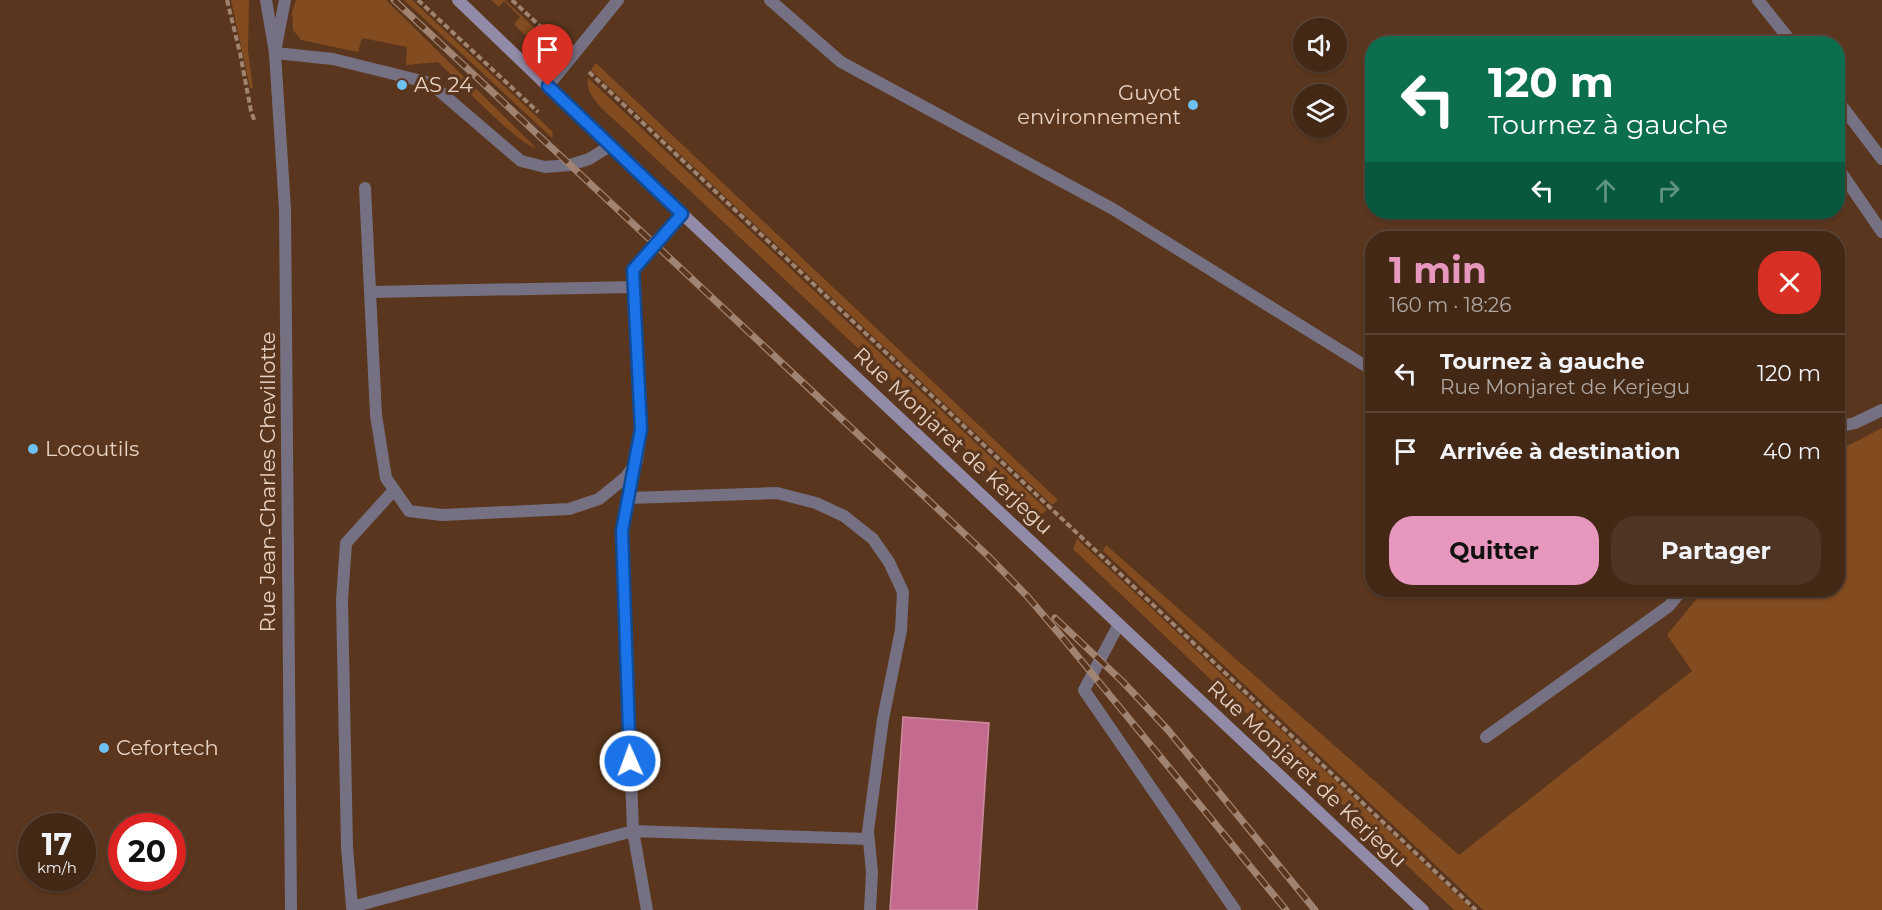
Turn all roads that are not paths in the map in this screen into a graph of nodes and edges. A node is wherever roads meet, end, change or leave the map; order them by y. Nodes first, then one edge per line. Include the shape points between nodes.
1 (266, 0) edge
2 (285, 0) edge
3 (458, 0) edge
4 (618, 0) edge
5 (770, 0) edge
6 (1758, 0) edge
7 (1787, 36) edge
8 (275, 53) junction
9 (548, 86) junction
10 (1845, 110) edge
11 (610, 146) junction
12 (1882, 159) edge
13 (1845, 178) edge
14 (365, 188) dead end
15 (682, 214) junction
16 (1882, 232) edge
17 (634, 287) junction
18 (370, 292) junction
19 (1365, 366) edge
20 (1882, 410) edge
21 (1845, 425) edge
22 (636, 461) junction
23 (394, 490) junction
24 (629, 498) junction
25 (1676, 597) edge
26 (1119, 624) junction
27 (1486, 737) dead end
28 (633, 831) junction
29 (868, 839) junction
30 (353, 909) edge
31 (291, 910) edge
32 (647, 910) edge
33 (870, 910) edge
34 (1235, 910) edge
35 (1423, 910) edge

1 - 8 street, Rue Jean-Charles Chevillotte
2 - 8 street, Rue Jean-Charles Chevillotte
3 - 9 street, Rue Monjaret de Kerjegu
4 - 9 street
5 - 19 street via 841,62 1113,209
6 - 7 street
8 - 11 street via 333,59 430,83 521,161 545,167 570,165
8 - 31 street, Rue Jean-Charles Chevillotte via 285,209
9 - 11 street, Rue Monjaret de Kerjegu
10 - 12 street
11 - 15 street, Rue Monjaret de Kerjegu
13 - 16 street
14 - 18 street
15 - 17 street via 633,270
15 - 26 street, Rue Monjaret de Kerjegu
17 - 18 street
17 - 22 street via 641,429
18 - 23 street via 376,415 386,478
20 - 21 street
22 - 23 street via 626,477 599,499 569,509 442,515 409,511
22 - 24 street
23 - 30 street via 346,543 342,600 347,847
24 - 28 street via 622,531
24 - 29 street via 777,493 816,503 844,516 873,539 903,592 901,630 883,719
25 - 27 street
26 - 34 street via 1084,690
26 - 35 street, Rue Monjaret de Kerjegu
28 - 29 street
28 - 30 street
28 - 32 street
29 - 33 street via 872,872

